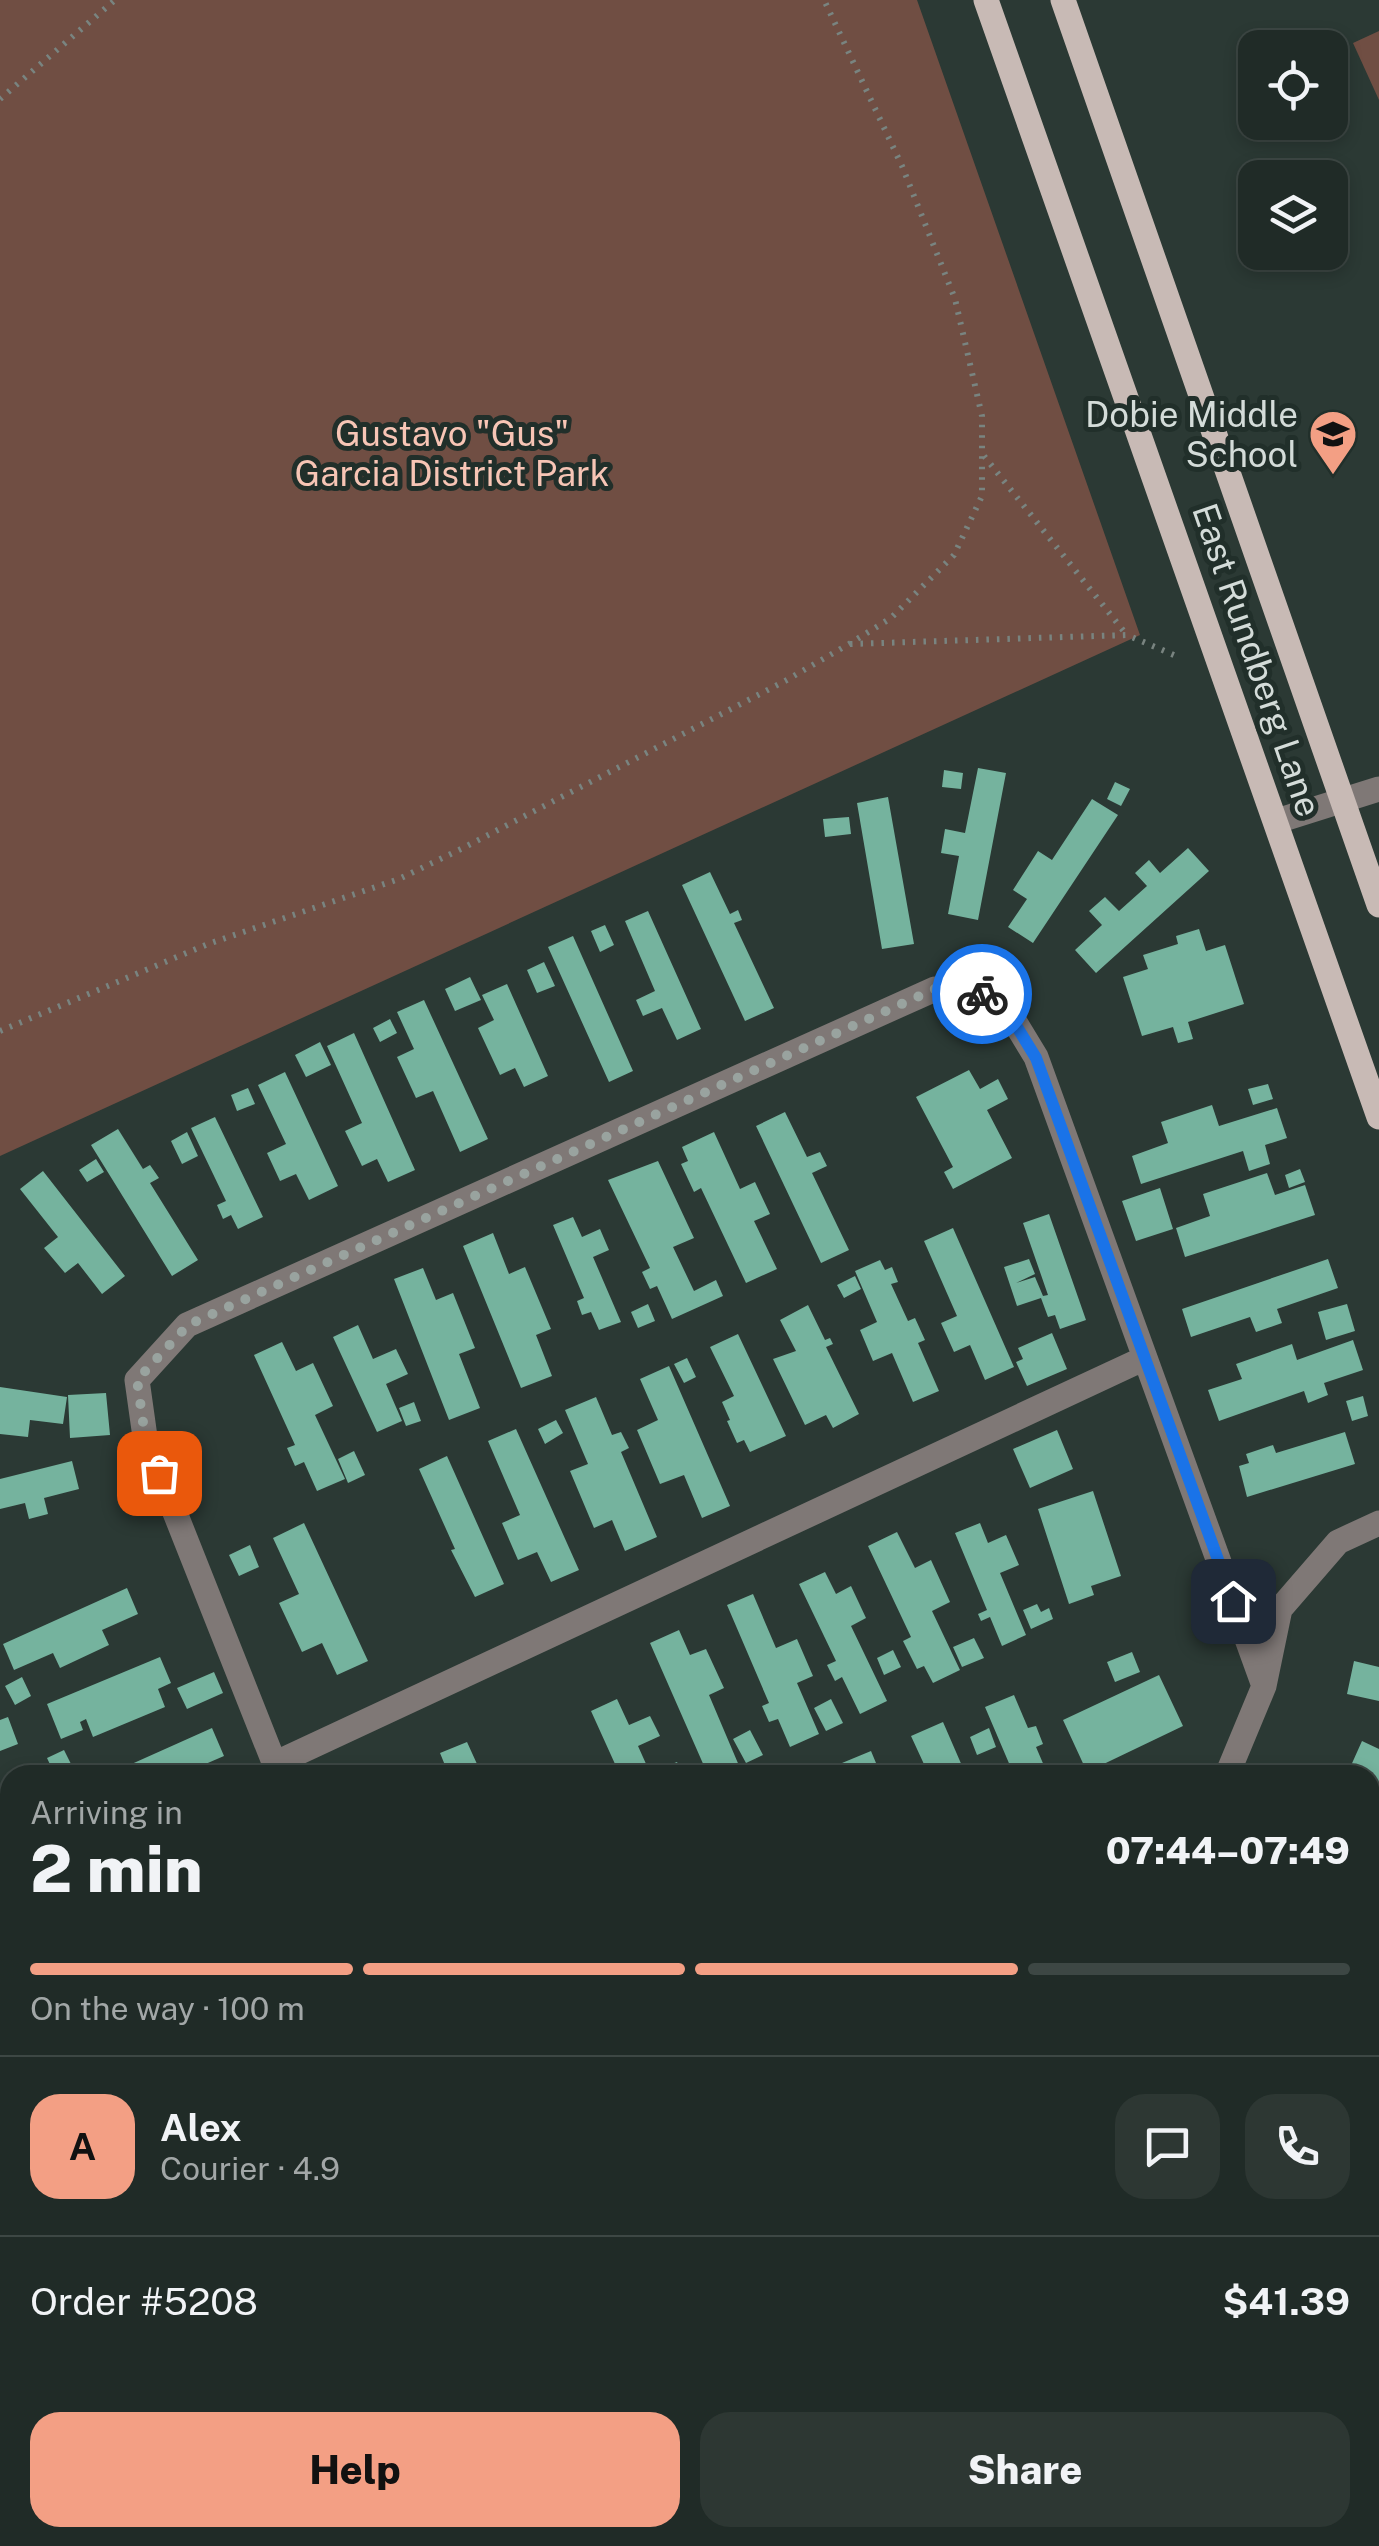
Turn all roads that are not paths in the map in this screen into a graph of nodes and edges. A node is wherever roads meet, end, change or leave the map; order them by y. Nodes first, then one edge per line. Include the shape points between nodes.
1 (986, 0) edge
2 (1063, 0) edge
3 (1379, 789) edge
4 (1343, 800) junction
5 (1276, 821) junction
6 (1379, 905) edge
7 (1379, 1118) edge
8 (1145, 1358) junction
9 (1379, 1523) edge
10 (1264, 1686) junction
11 (275, 1765) edge
12 (285, 1765) edge
13 (1231, 1765) edge

1 - 5 main road, East Rundberg Lane
2 - 4 main road, East Rundberg Lane
3 - 4 street
4 - 5 street
4 - 6 main road, East Rundberg Lane
5 - 7 main road, East Rundberg Lane
8 - 10 street
8 - 11 street via 1036,1058 998,996 935,989 188,1325 137,1380 145,1436
8 - 12 street
9 - 10 street via 1338,1542 1280,1609
10 - 13 street

